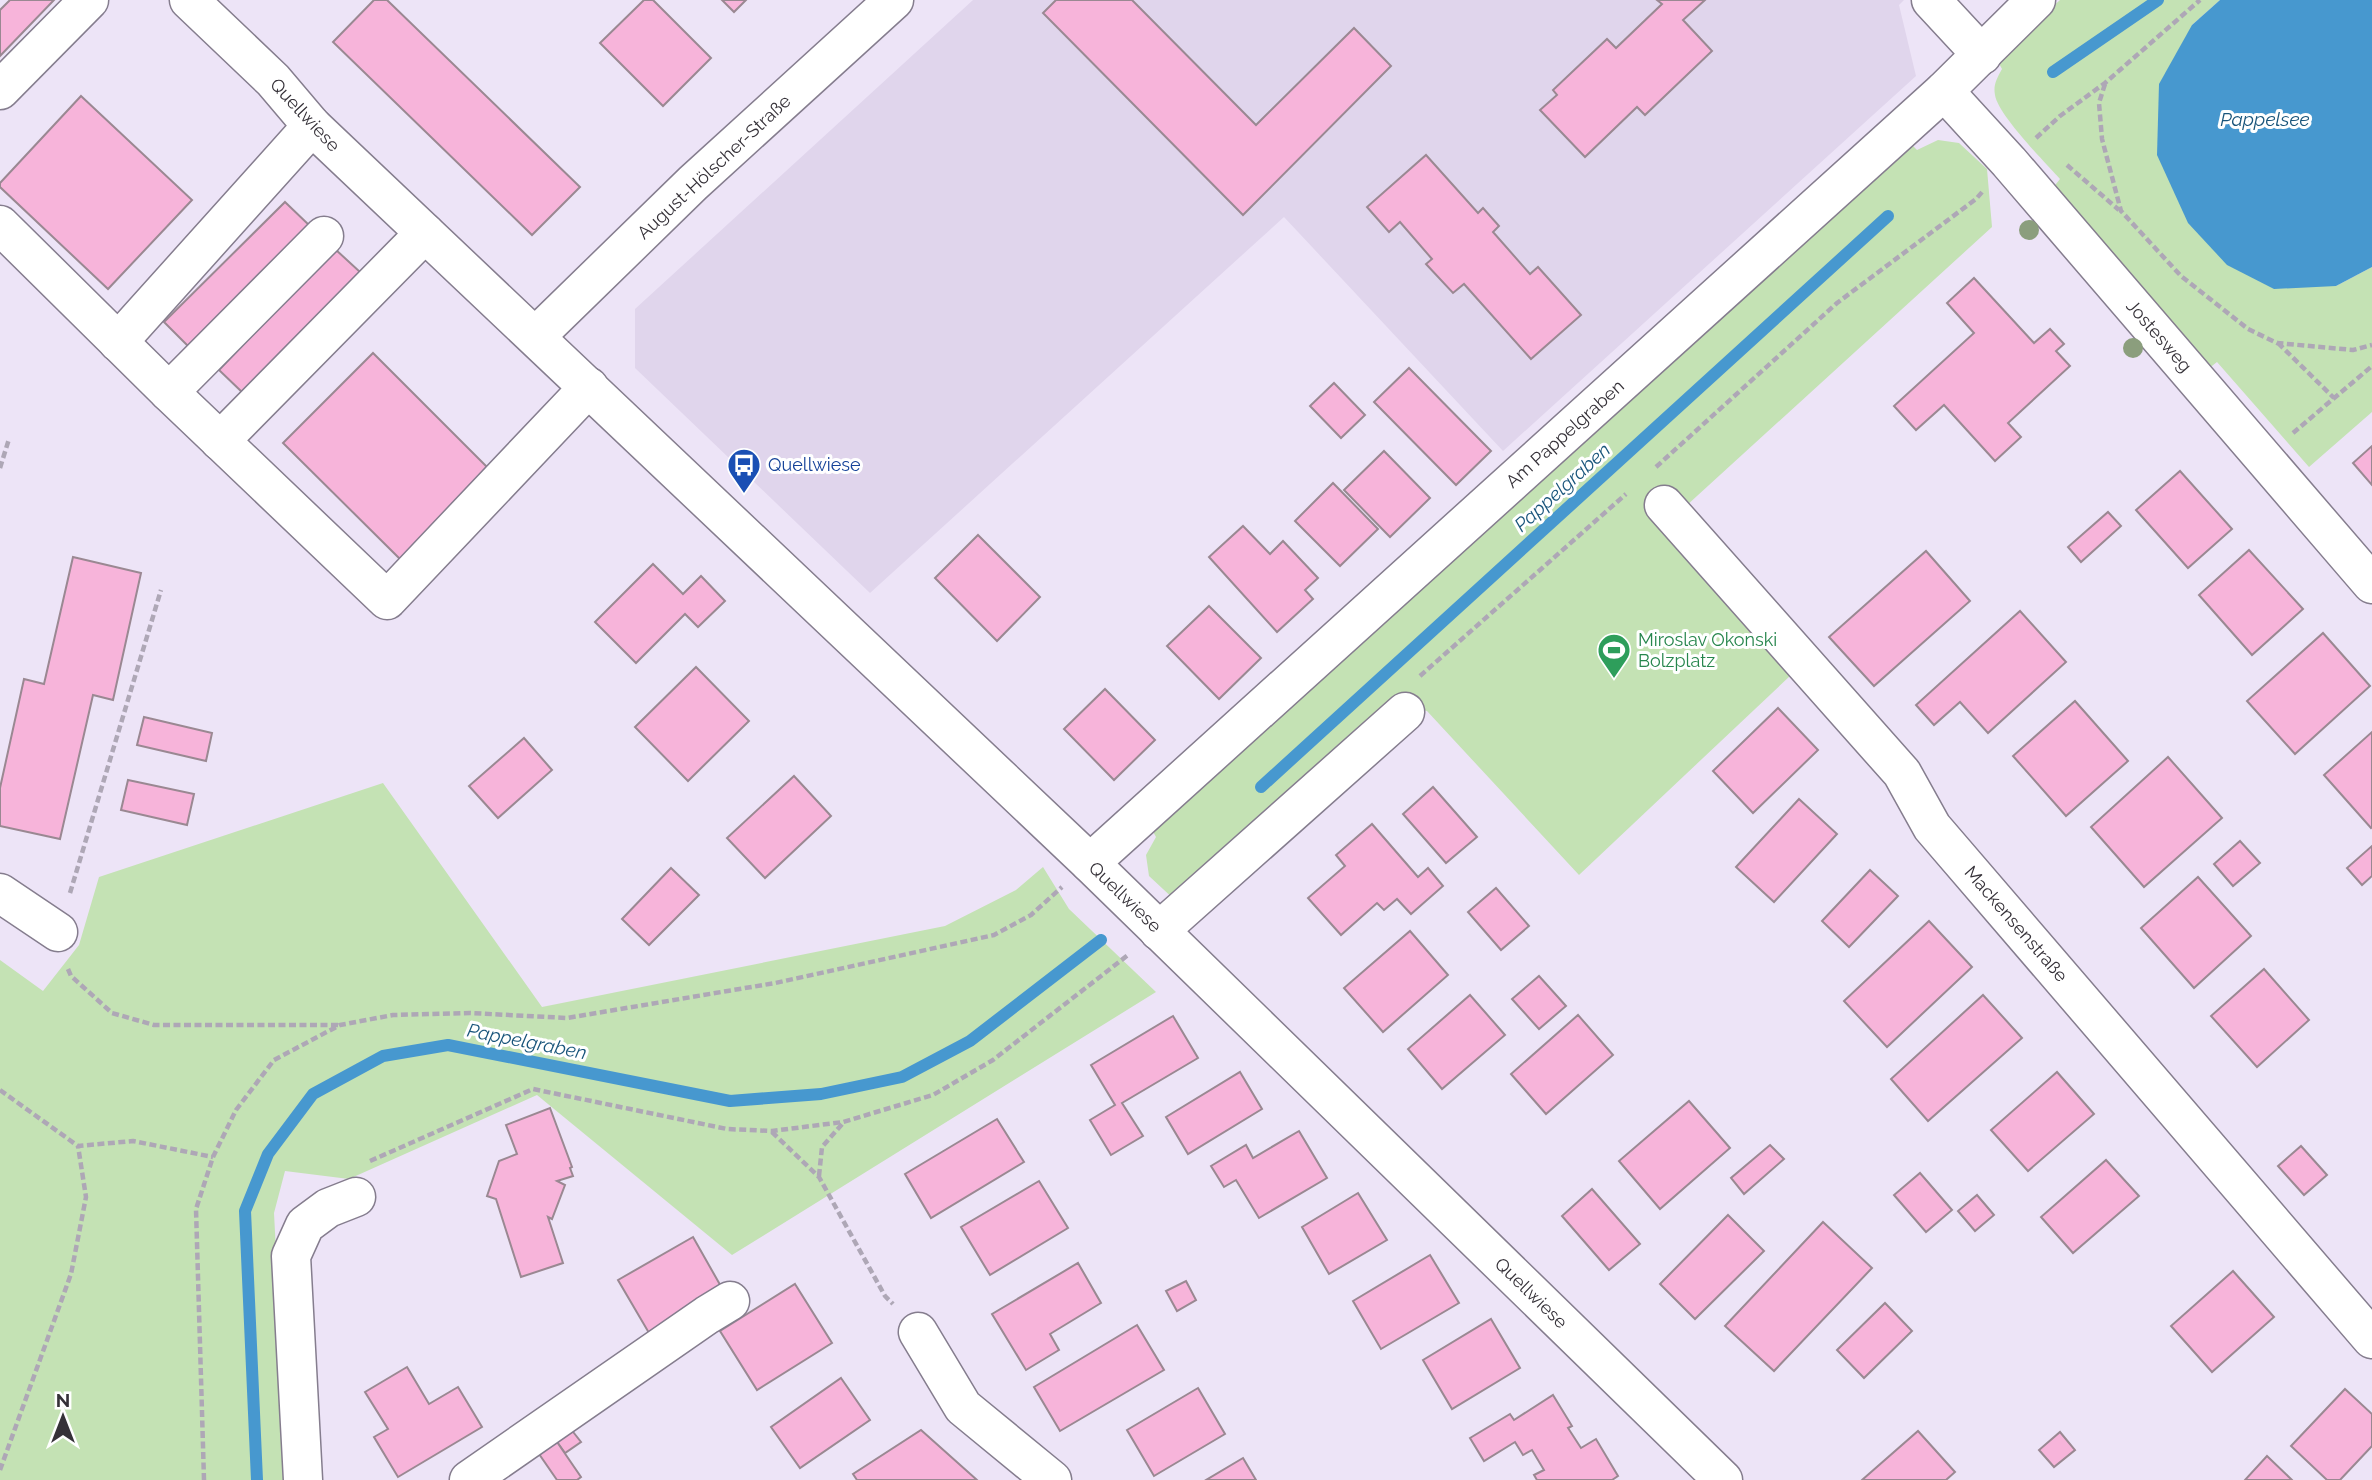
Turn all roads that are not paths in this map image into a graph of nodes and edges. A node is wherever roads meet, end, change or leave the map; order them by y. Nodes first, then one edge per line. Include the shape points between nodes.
1 (89, 0) edge
2 (189, 0) edge
3 (894, 0) edge
4 (1931, 0) edge
5 (2036, 0) edge
6 (1982, 55) junction
7 (0, 90) edge
8 (1944, 91) junction
9 (312, 126) junction
10 (0, 225) edge
11 (425, 233) junction
12 (324, 236) dead end
13 (536, 337) junction
14 (118, 342) junction
15 (589, 387) junction
16 (169, 392) junction
17 (220, 441) junction
18 (1649, 496) road end
19 (2372, 584) edge
20 (1405, 712) road end
21 (1090, 863) junction
22 (0, 893) edge
23 (1159, 931) junction
24 (58, 932) road end
25 (360, 1180) road end
26 (730, 1301) dead end
27 (918, 1332) road end
28 (2372, 1339) edge
29 (303, 1480) edge
30 (469, 1480) edge
31 (1052, 1480) edge
32 (1723, 1480) edge

1 - 7 street
2 - 9 street, Quellwiese via 273,80
3 - 13 street, August-Hölscher-Straße via 693,183
4 - 6 street
5 - 6 street, Am Pappelgraben
6 - 8 street, Am Pappelgraben
8 - 19 street, Jostesweg
8 - 21 street, Am Pappelgraben
9 - 11 street, Quellwiese
9 - 14 street
10 - 14 street
11 - 13 street, Quellwiese
11 - 17 street
12 - 16 street
13 - 15 street, Quellwiese
14 - 16 street
15 - 17 street via 387,600
15 - 21 street, Quellwiese
16 - 17 street
18 - 28 street, Mackensenstraße via 1902,773 1932,827
20 - 23 street
21 - 23 street, Quellwiese
22 - 24 street
23 - 32 street, Quellwiese
25 - 29 street via 305,1225 291,1256
26 - 30 street
27 - 31 street via 963,1407

